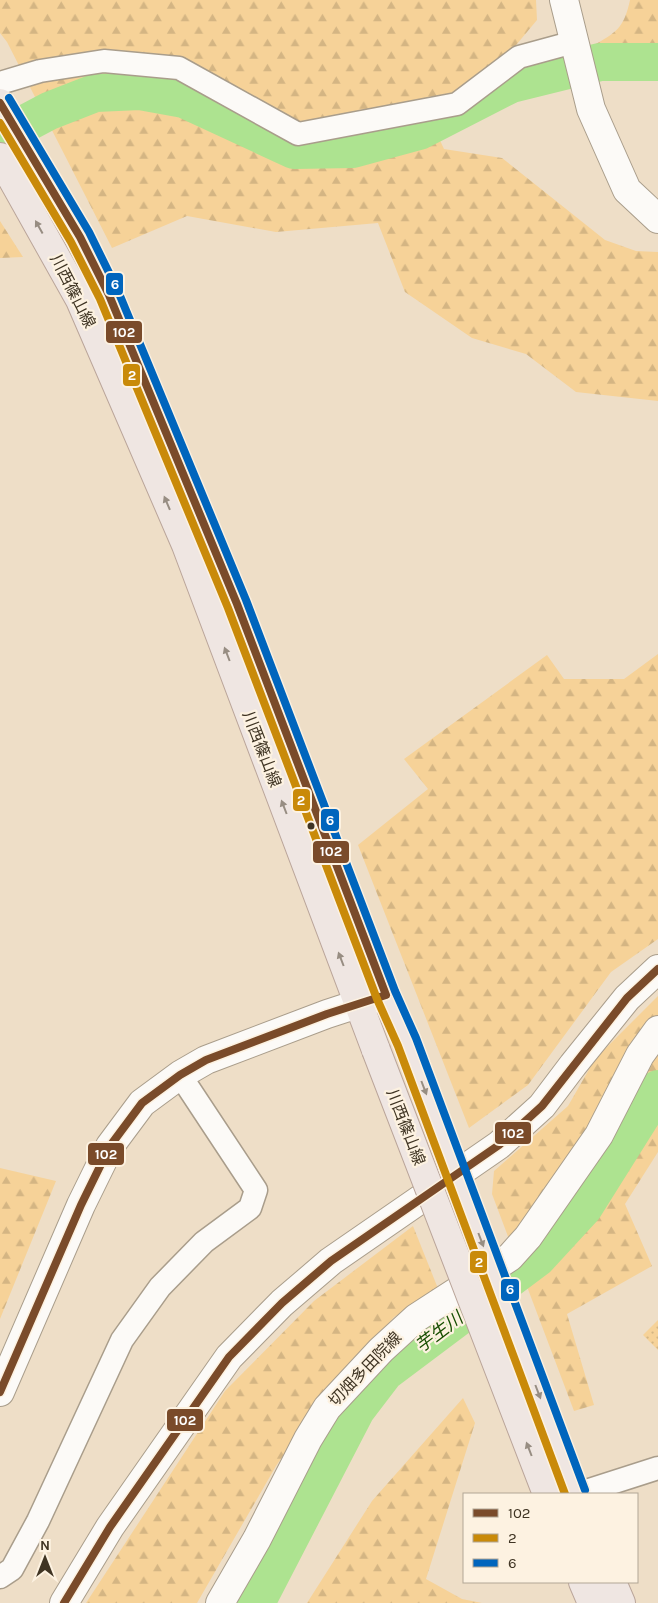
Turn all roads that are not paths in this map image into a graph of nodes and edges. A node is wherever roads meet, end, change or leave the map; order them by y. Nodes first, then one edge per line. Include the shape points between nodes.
1 (564, 0) edge
2 (578, 59) junction
3 (0, 83) edge
4 (0, 103) edge
5 (0, 157) edge
6 (658, 219) edge
7 (658, 969) edge
8 (386, 995) junction
9 (358, 1004) junction
10 (658, 1030) edge
11 (180, 1075) junction
12 (0, 1392) edge
13 (658, 1468) edge
14 (546, 1493) edge
15 (577, 1493) edge
16 (580, 1493) edge
17 (0, 1578) edge
18 (583, 1583) edge
19 (612, 1583) edge
20 (64, 1603) edge
21 (220, 1603) edge
22 (592, 1603) edge
23 (621, 1603) edge

1 - 2 street
2 - 3 street via 519,57 457,104 298,134 179,68 104,61 40,71
2 - 6 street via 590,109 628,190
4 - 8 main road, 川西篠山線 via 80,237 109,294 237,604
9 -> 5 main road, 川西篠山線 via 186,545 80,300
7 - 20 street via 628,998 542,1106 500,1145 330,1261 229,1356 110,1527
8 - 9 street
8 -> 15 main road, 川西篠山線, bridge via 407,1042
9 - 11 street via 206,1060
14 -> 9 main road, 川西篠山線, bridge
10 - 21 street, 切畑多田院線 via 640,1056 599,1135 528,1237 510,1257 416,1318 327,1408
11 - 12 street via 142,1103 110,1146
11 - 17 street via 256,1190 250,1208 204,1242 160,1287 122,1340 38,1521 12,1569
13 - 16 street
18 - 22 main road
19 - 23 main road

